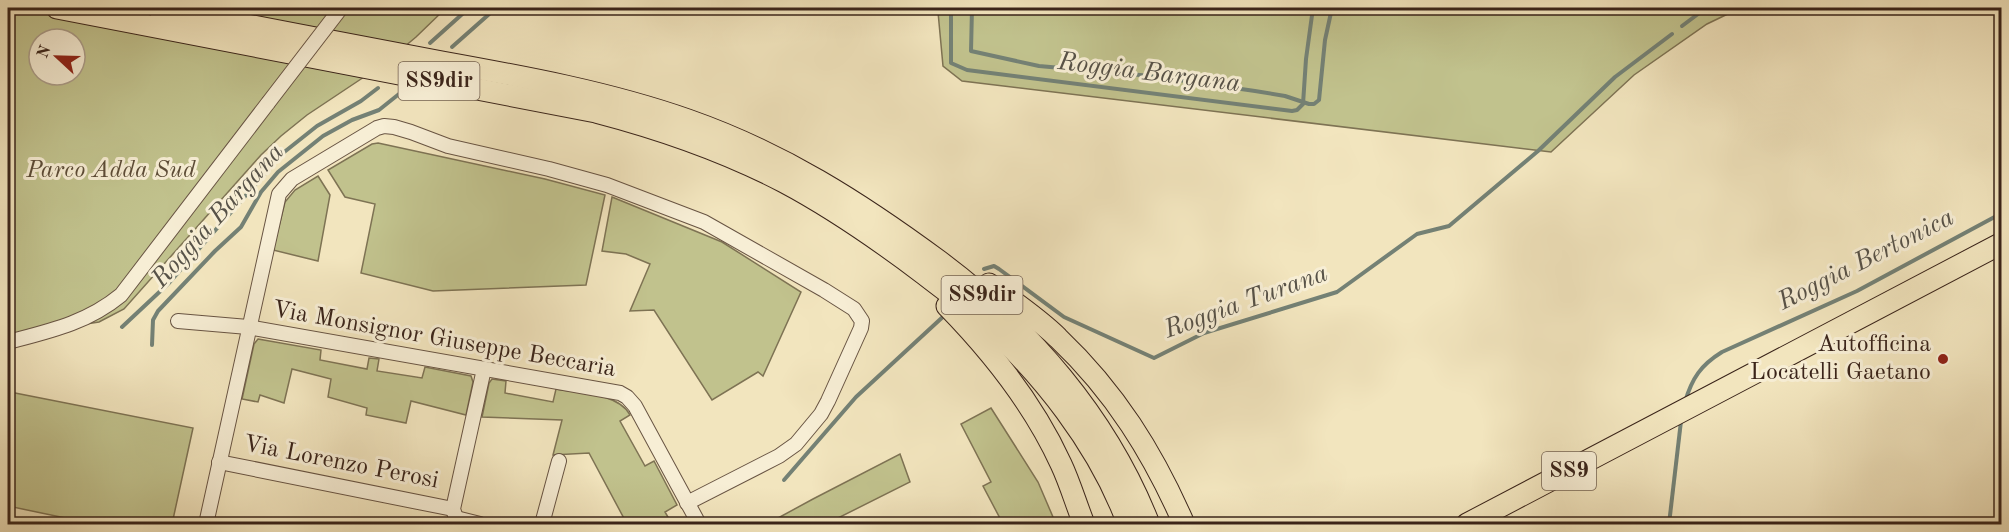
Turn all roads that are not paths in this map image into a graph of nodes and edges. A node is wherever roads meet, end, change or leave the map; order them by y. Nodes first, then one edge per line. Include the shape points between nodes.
1 (57, 8) edge
2 (158, 8) edge
3 (340, 8) edge
4 (881, 218) junction
5 (2001, 243) edge
6 (885, 245) junction
7 (178, 321) dead end
8 (248, 327) junction
9 (8, 342) edge
10 (484, 369) junction
11 (559, 461) dead end
12 (219, 462) junction
13 (687, 503) junction
14 (456, 517) edge
15 (206, 525) edge
16 (480, 525) edge
17 (542, 525) edge
18 (699, 525) edge
19 (1084, 525) edge
20 (1128, 525) edge
21 (1149, 525) edge
22 (1184, 525) edge
23 (1467, 525) edge

1 - 6 main road, SS9dir via 634,122 706,147 783,182
2 - 4 main road, SS9dir via 577,88 650,107 772,156
3 - 9 street, bridge via 121,295 84,319
4 - 21 main road, SS9dir via 983,296 1047,358 1118,457
4 - 22 main road via 906,223 1057,336 1087,367 1141,438
5 - 23 main road, SS9
6 - 19 main road via 901,266 948,306 983,344 1017,389 1061,464
6 - 20 main road, SS9dir via 977,315 1032,369 1094,454
7 - 8 street, Via Monsignor Giuseppe Beccaria
8 - 10 street, Via Monsignor Giuseppe Beccaria
8 - 12 street
8 - 13 street via 279,194 292,178 384,126 607,185 704,222 824,290 854,309 862,321 828,401 796,444
10 - 13 street, Via Monsignor Giuseppe Beccaria via 627,397
10 - 14 street
11 - 17 street
12 - 14 street, Via Lorenzo Perosi
12 - 15 street
13 - 18 street, Via Monsignor Giuseppe Beccaria
14 - 16 street, Via Lorenzo Perosi

